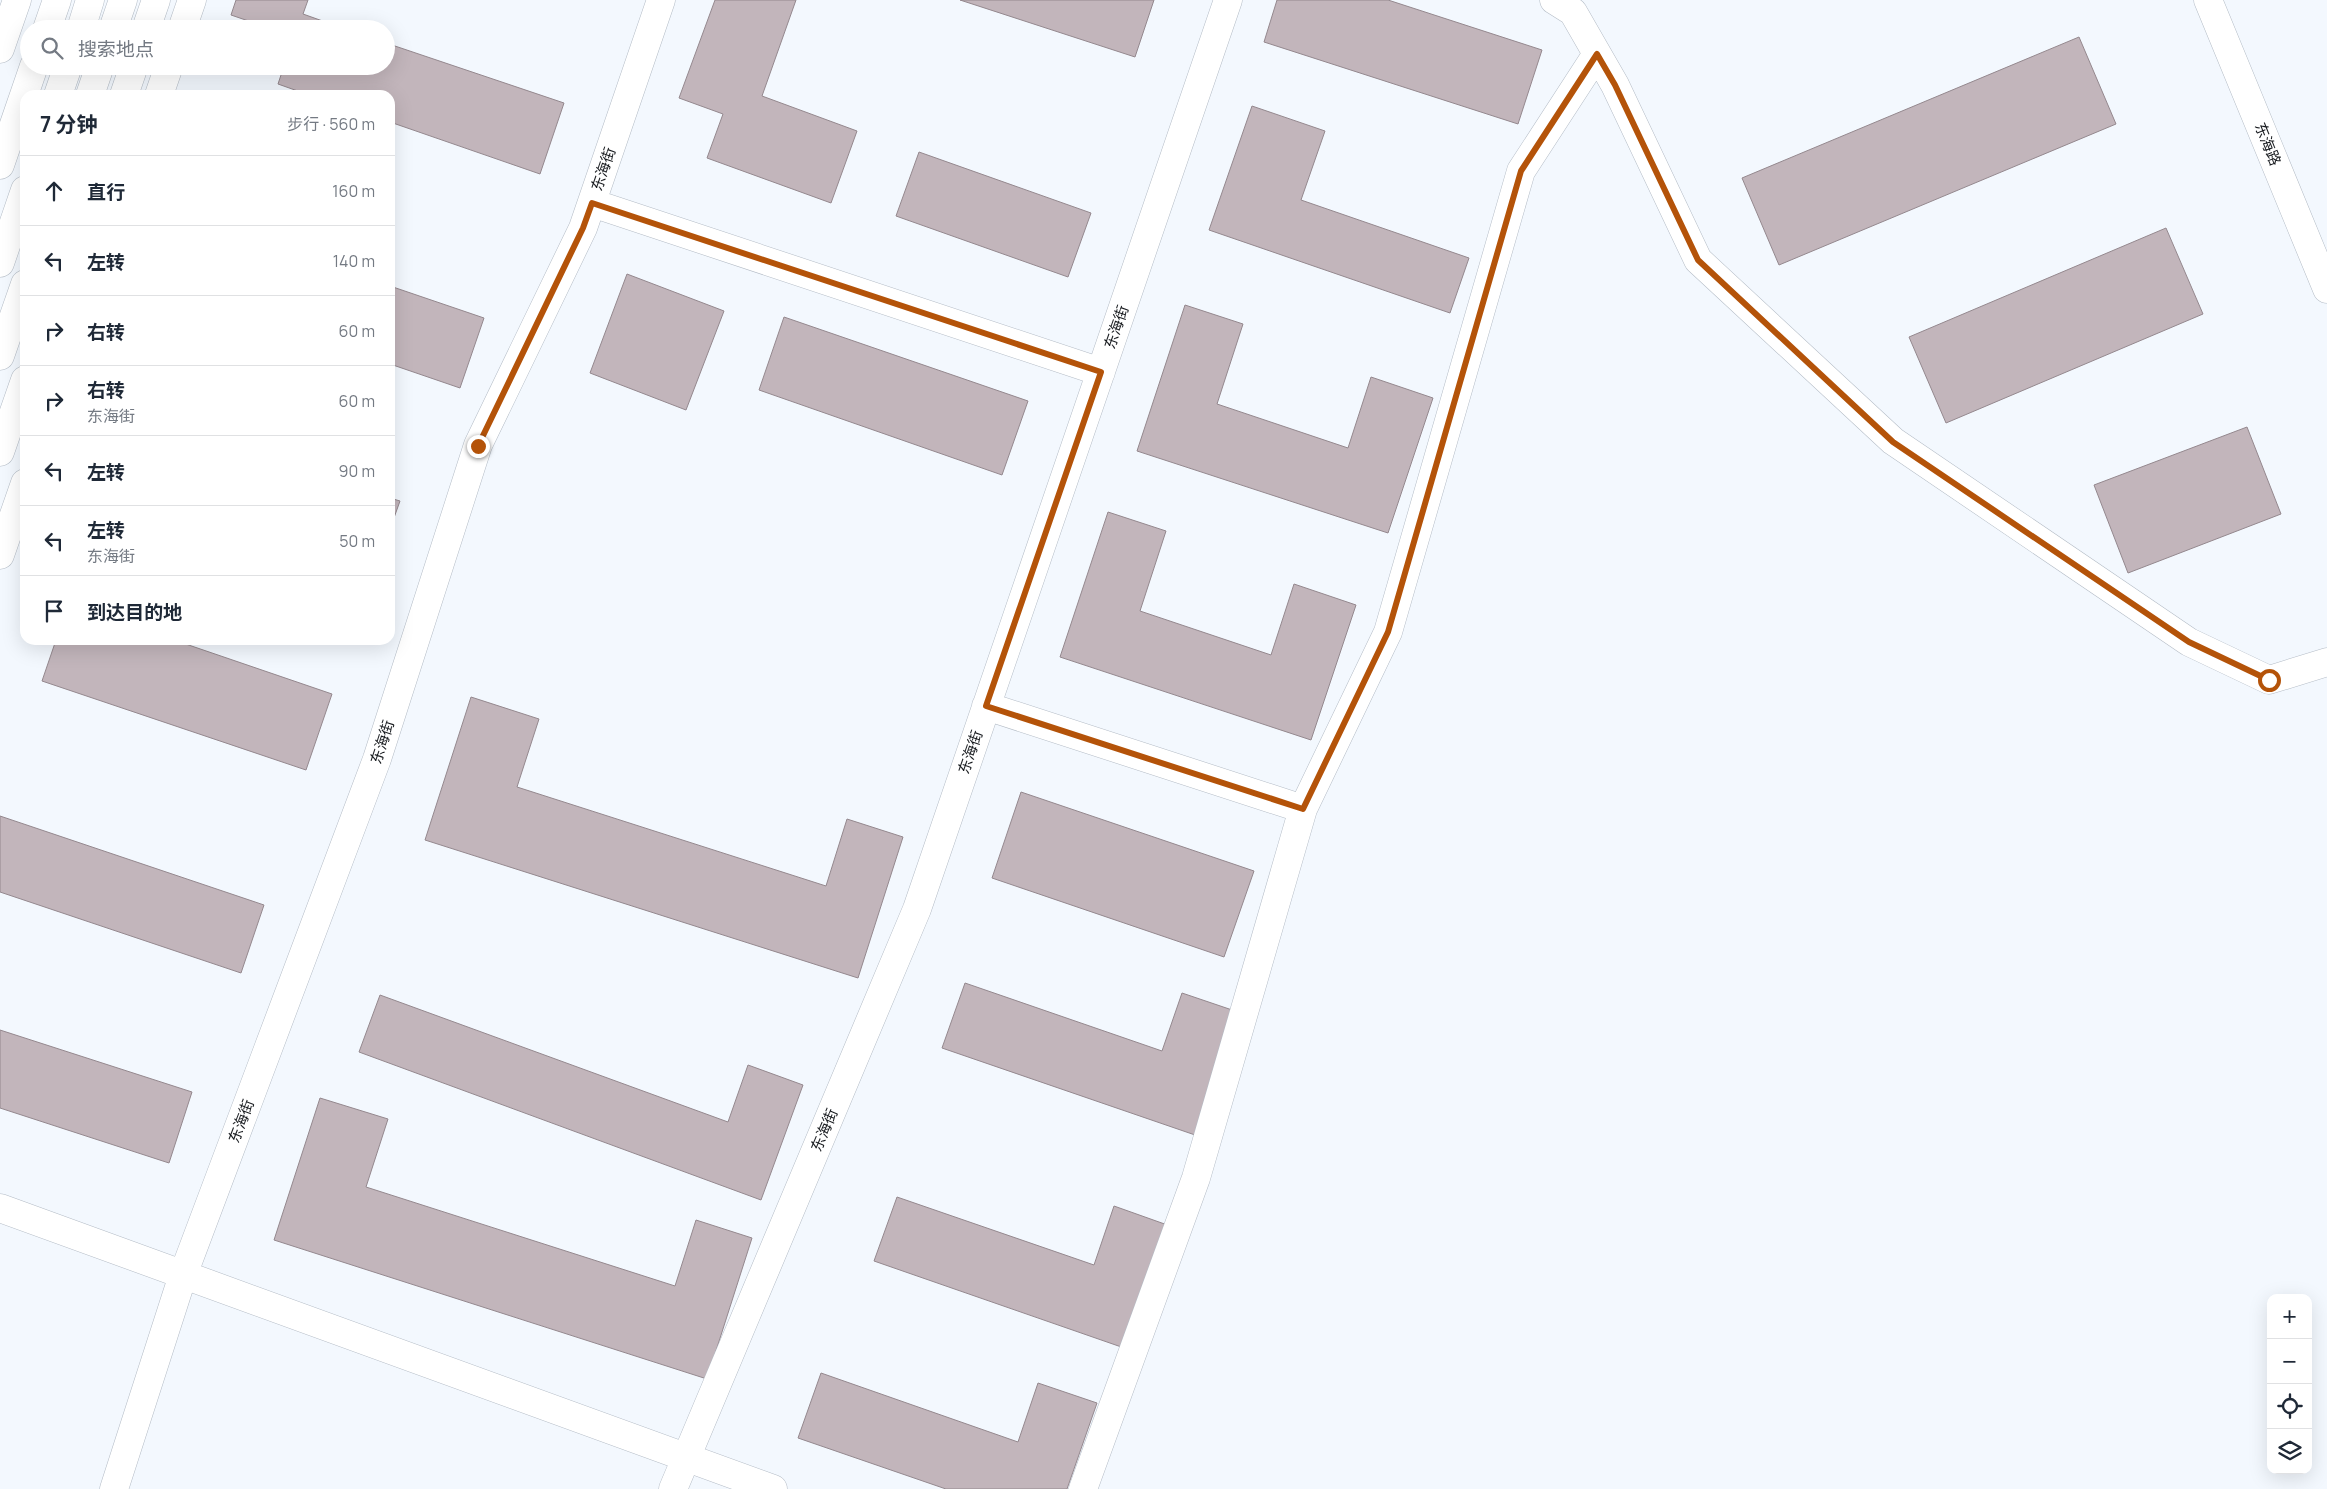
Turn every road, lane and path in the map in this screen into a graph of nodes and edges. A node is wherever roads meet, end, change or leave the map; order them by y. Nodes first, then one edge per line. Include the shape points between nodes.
1 (17, 0) edge
2 (57, 0) edge
3 (90, 0) edge
4 (123, 0) edge
5 (156, 0) edge
6 (192, 0) edge
7 (661, 0) edge
8 (1228, 0) edge
9 (1554, 0) edge
10 (2208, 0) edge
11 (50, 20) edge
12 (84, 20) edge
13 (116, 20) edge
14 (149, 20) edge
15 (185, 20) edge
16 (0, 49) edge
17 (1597, 54) junction
18 (31, 75) edge
19 (65, 75) edge
20 (97, 75) edge
21 (131, 75) edge
22 (166, 75) edge
23 (26, 90) edge
24 (60, 90) edge
25 (92, 90) edge
26 (126, 90) edge
27 (161, 90) edge
28 (20, 107) edge
29 (0, 165) edge
30 (592, 203) junction
31 (20, 205) edge
32 (0, 263) edge
33 (2327, 289) edge
34 (20, 298) edge
35 (0, 356) edge
36 (1101, 372) junction
37 (20, 394) edge
38 (0, 452) edge
39 (20, 497) edge
40 (0, 555) edge
41 (2327, 662) edge
42 (986, 706) junction
43 (1303, 809) junction
44 (0, 1208) edge
45 (183, 1275) junction
46 (686, 1457) junction
47 (114, 1489) edge
48 (673, 1489) edge
49 (774, 1489) edge
50 (1083, 1489) edge

1 - 16 main road
2 - 11 main road
3 - 12 main road
4 - 13 main road
5 - 14 main road
6 - 15 main road
7 - 30 main road, 东海街
8 - 36 main road, 东海街
9 - 17 main road via 1572,12
10 - 33 main road, 东海路
17 - 41 main road via 1615,85 1698,260 1893,442 2189,642 2269,680
17 - 43 main road via 1521,171 1388,632
18 - 23 main road
19 - 24 main road
20 - 25 main road
21 - 26 main road
22 - 27 main road
28 - 29 main road
30 - 36 main road
30 - 45 main road, 东海街 via 478,446 377,758
31 - 32 main road
34 - 35 main road
36 - 42 main road, 东海街
37 - 38 main road
39 - 40 main road
42 - 43 main road
42 - 46 main road, 东海街 via 917,910
43 - 50 main road via 1196,1178
44 - 45 main road
45 - 46 main road
45 - 47 main road, 东海街
46 - 48 main road, 东海街
46 - 49 main road

